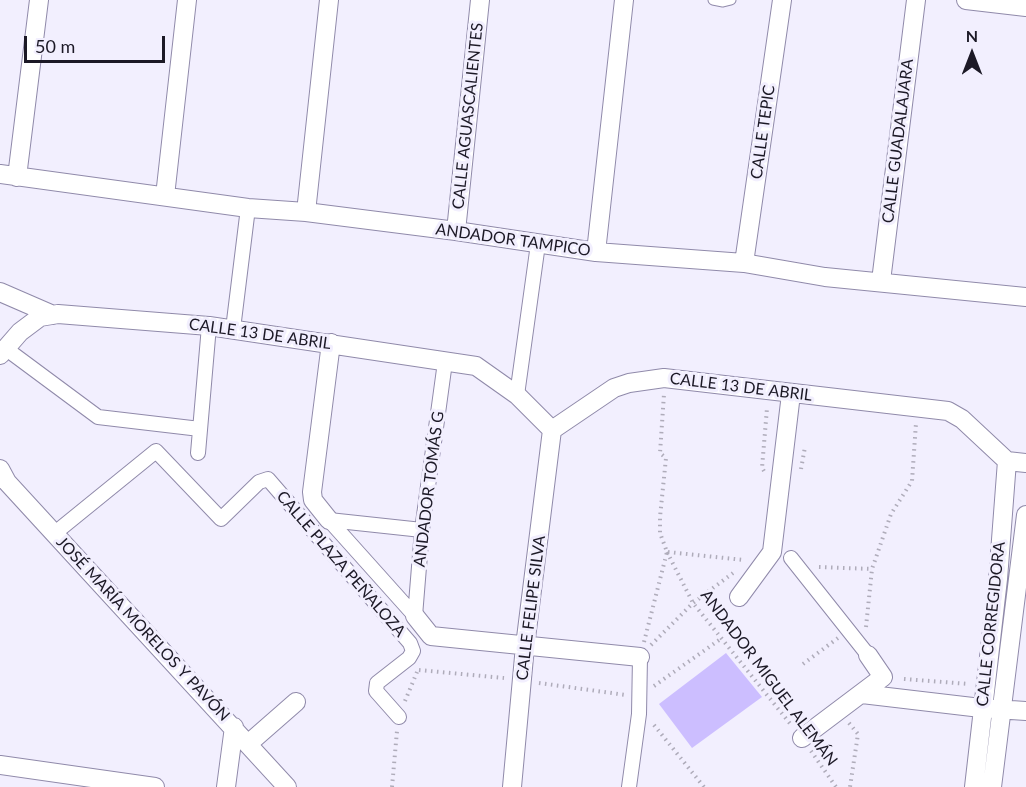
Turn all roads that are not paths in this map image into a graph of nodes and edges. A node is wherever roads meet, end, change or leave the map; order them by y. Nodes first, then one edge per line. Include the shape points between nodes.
1 (39, 0) edge
2 (187, 0) edge
3 (329, 0) edge
4 (480, 0) edge
5 (624, 0) edge
6 (713, 0) edge
7 (731, 0) edge
8 (782, 0) edge
9 (916, 0) edge
10 (966, 0) edge
11 (1026, 7) edge
12 (8, 175) edge
13 (165, 196) junction
14 (248, 208) junction
15 (306, 212) junction
16 (456, 231) junction
17 (538, 244) junction
18 (596, 252) junction
19 (744, 263) junction
20 (881, 281) junction
21 (0, 292) edge
22 (1026, 297) edge
23 (53, 315) junction
24 (210, 326) junction
25 (233, 329) junction
26 (331, 343) junction
27 (3, 352) edge
28 (444, 362) junction
29 (791, 394) junction
30 (517, 395) junction
31 (200, 429) junction
32 (552, 430) junction
33 (198, 453) dead end
34 (1007, 460) junction
35 (1026, 463) edge
36 (0, 469) edge
37 (1026, 515) edge
38 (329, 520) junction
39 (422, 530) junction
40 (55, 533) junction
41 (793, 562) road end
42 (739, 597) dead end
43 (416, 616) junction
44 (525, 646) junction
45 (868, 655) joint
46 (640, 657) joint
47 (862, 694) junction
48 (296, 702) dead end
49 (981, 708) junction
50 (1002, 710) junction
51 (1026, 711) edge
52 (399, 717) dead end
53 (234, 727) junction
54 (802, 738) road end
55 (248, 744) junction
56 (0, 765) edge
57 (155, 787) edge
58 (226, 787) edge
59 (288, 787) edge
60 (512, 787) edge
61 (628, 787) edge
62 (974, 787) edge
63 (992, 787) edge

1 - 12 street
2 - 13 street
3 - 15 street
4 - 16 street, CALLE AGUASCALIENTES
5 - 18 street
6 - 7 lane
8 - 19 street, CALLE TEPIC
9 - 20 street, CALLE GUADALAJARA
10 - 11 street
12 - 13 street, ANDADOR TAMPICO
13 - 14 street, ANDADOR TAMPICO
14 - 15 street, ANDADOR TAMPICO
14 - 25 street
15 - 16 street, ANDADOR TAMPICO
16 - 17 street, ANDADOR TAMPICO
17 - 18 street, ANDADOR TAMPICO
17 - 30 street
18 - 19 street, ANDADOR TAMPICO
19 - 20 street, ANDADOR TAMPICO via 825,277
20 - 22 street, ANDADOR TAMPICO
21 - 23 street
23 - 24 street, CALLE 13 DE ABRIL
23 - 27 street via 40,317
24 - 25 street, CALLE 13 DE ABRIL
24 - 31 street
25 - 26 street, CALLE 13 DE ABRIL
26 - 28 street, CALLE 13 DE ABRIL
26 - 38 street via 312,492 313,500
27 - 31 street via 98,417
28 - 30 street, CALLE 13 DE ABRIL via 476,366
28 - 39 street, ANDADOR TOMÁS G
29 - 32 street, CALLE 13 DE ABRIL via 664,378 629,383 614,388
29 - 34 street, CALLE 13 DE ABRIL via 948,411
29 - 42 street via 772,552
30 - 32 street, CALLE 13 DE ABRIL
31 - 33 street
32 - 44 street, CALLE FELIPE SILVA
34 - 35 street
34 - 49 street, CALLE CORREGIDORA via 998,579
36 - 40 street, JOSÉ MARÍA MORELOS Y PAVÓN via 7,482
37 - 50 street, CALLE CORREGIDORA
38 - 39 street
38 - 43 street
39 - 43 street, ANDADOR TOMÁS G
40 - 52 street, CALLE PLAZA PEÑALOZA via 156,452 221,519 267,479 410,643 409,658 377,683 376,691
40 - 53 street, JOSÉ MARÍA MORELOS Y PAVÓN
41 - 45 street
43 - 44 street via 431,636
44 - 46 street
44 - 60 street, CALLE FELIPE SILVA
45 - 47 street via 883,677
46 - 61 street via 639,714
47 - 49 street
47 - 54 street
48 - 55 street
49 - 50 street
49 - 62 street, CALLE CORREGIDORA
50 - 51 street
50 - 63 street, CALLE CORREGIDORA
53 - 55 street, JOSÉ MARÍA MORELOS Y PAVÓN
53 - 58 street
55 - 59 street, JOSÉ MARÍA MORELOS Y PAVÓN
56 - 57 street

